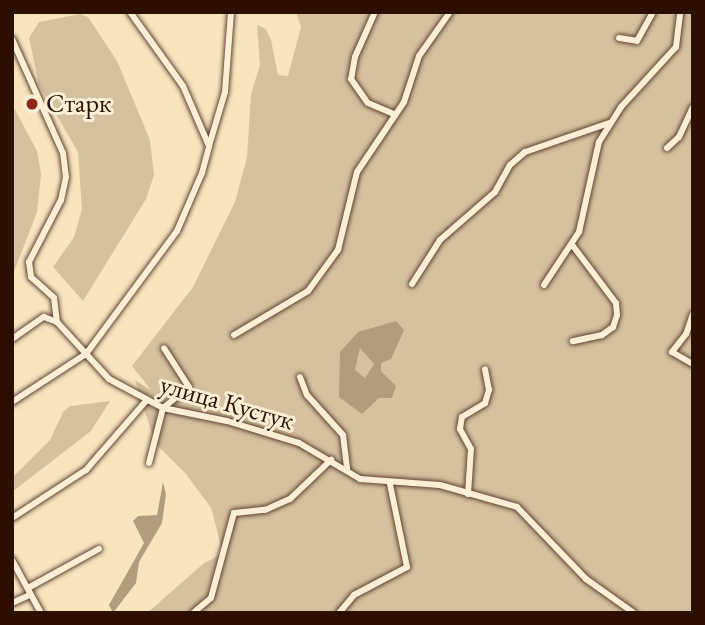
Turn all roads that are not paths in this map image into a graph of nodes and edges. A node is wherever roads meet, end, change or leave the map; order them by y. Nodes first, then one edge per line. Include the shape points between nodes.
1 (130, 12) edge
2 (231, 12) edge
3 (375, 12) edge
4 (450, 12) edge
5 (653, 12) edge
6 (680, 12) edge
7 (619, 37) dead end
8 (12, 39) edge
9 (693, 107) edge
10 (396, 115) junction
11 (609, 123) junction
12 (209, 146) junction
13 (667, 148) dead end
14 (573, 246) junction
15 (412, 284) dead end
16 (544, 285) dead end
17 (693, 314) edge
18 (57, 322) junction
19 (234, 335) dead end
20 (12, 339) edge
21 (573, 341) dead end
22 (164, 348) dead end
23 (86, 354) junction
24 (693, 365) edge
25 (485, 369) dead end
26 (300, 377) dead end
27 (146, 401) junction
28 (12, 402) edge
29 (163, 408) junction
30 (331, 460) junction
31 (149, 463) dead end
32 (347, 469) junction
33 (390, 484) junction
34 (468, 494) junction
35 (12, 518) edge
36 (99, 549) dead end
37 (12, 560) edge
38 (29, 591) junction
39 (12, 603) edge
40 (41, 613) edge
41 (193, 613) edge
42 (339, 613) edge
43 (634, 613) edge

1 - 12 street via 179,78
2 - 12 street via 225,92
3 - 10 street via 355,57 351,79 368,103
4 - 10 street via 419,56
5 - 7 street via 637,41
6 - 11 street via 676,47
8 - 18 street, улица Кустук via 63,153 66,177 61,200 29,262 31,277 54,298
9 - 13 street via 679,137
10 - 19 street via 357,172 338,250 321,274 298,298
11 - 14 street via 599,142
11 - 15 street via 525,152 510,165 495,192 440,240
12 - 23 street via 177,231
14 - 16 street
14 - 21 street via 616,303 617,315 613,327 602,335
17 - 24 street via 672,352
18 - 20 street via 44,317
18 - 23 street, улица Кустук
22 - 29 street via 189,387
23 - 27 street, улица Кустук via 110,379
23 - 28 street
25 - 34 street via 489,390 485,403 462,417 460,429 471,449
26 - 32 street via 307,395 343,435
27 - 29 street, улица Кустук
27 - 35 street via 86,470
29 - 30 street, улица Кустук via 283,437
29 - 31 street
30 - 32 street, улица Кустук
30 - 41 street via 290,499 265,510 234,513 211,598
32 - 33 street, улица Кустук via 360,479
33 - 34 street, улица Кустук via 430,483
33 - 42 street via 408,567 354,595
34 - 43 street, улица Кустук via 517,507 586,579
36 - 38 street
37 - 38 street
38 - 39 street
38 - 40 street

